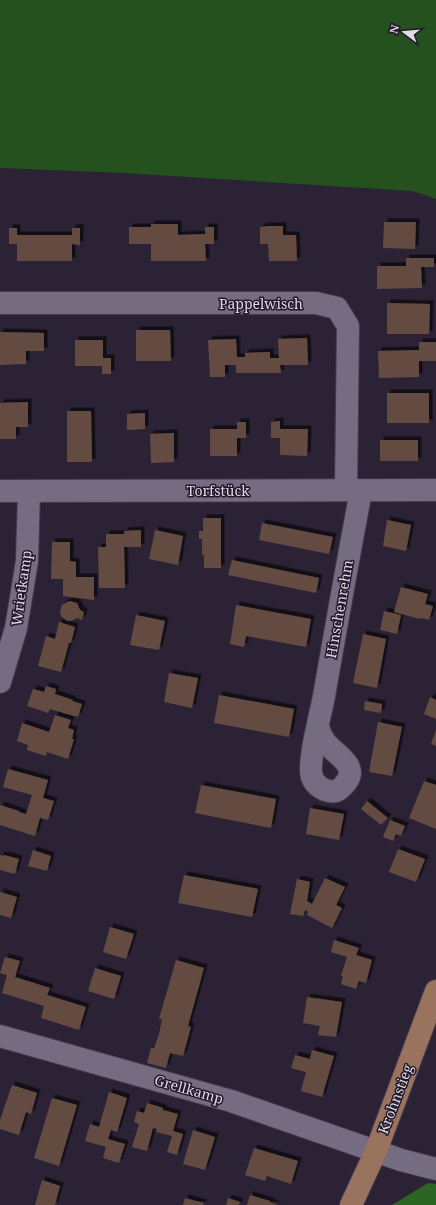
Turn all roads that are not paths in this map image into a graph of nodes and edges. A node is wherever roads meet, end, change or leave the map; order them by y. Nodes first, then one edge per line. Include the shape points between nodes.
1 (0, 303) edge
2 (353, 490) junction
3 (436, 490) edge
4 (0, 491) edge
5 (29, 491) junction
6 (0, 682) edge
7 (318, 728) dead end
8 (436, 991) edge
9 (0, 1036) edge
10 (376, 1151) junction
11 (436, 1169) edge
12 (351, 1205) edge

1 - 2 street, Pappelwisch via 316,303 337,308 348,326
2 - 3 street, Torfstück
2 - 5 street, Torfstück
2 - 7 street, Hinschenrehm
4 - 5 street, Torfstück
5 - 6 street, Wrietkamp via 27,561 16,628
8 - 10 main road, Krohnstieg
9 - 10 street, Grellkamp via 231,1101
10 - 11 street, Grellkamp
10 - 12 main road, Krohnstieg

